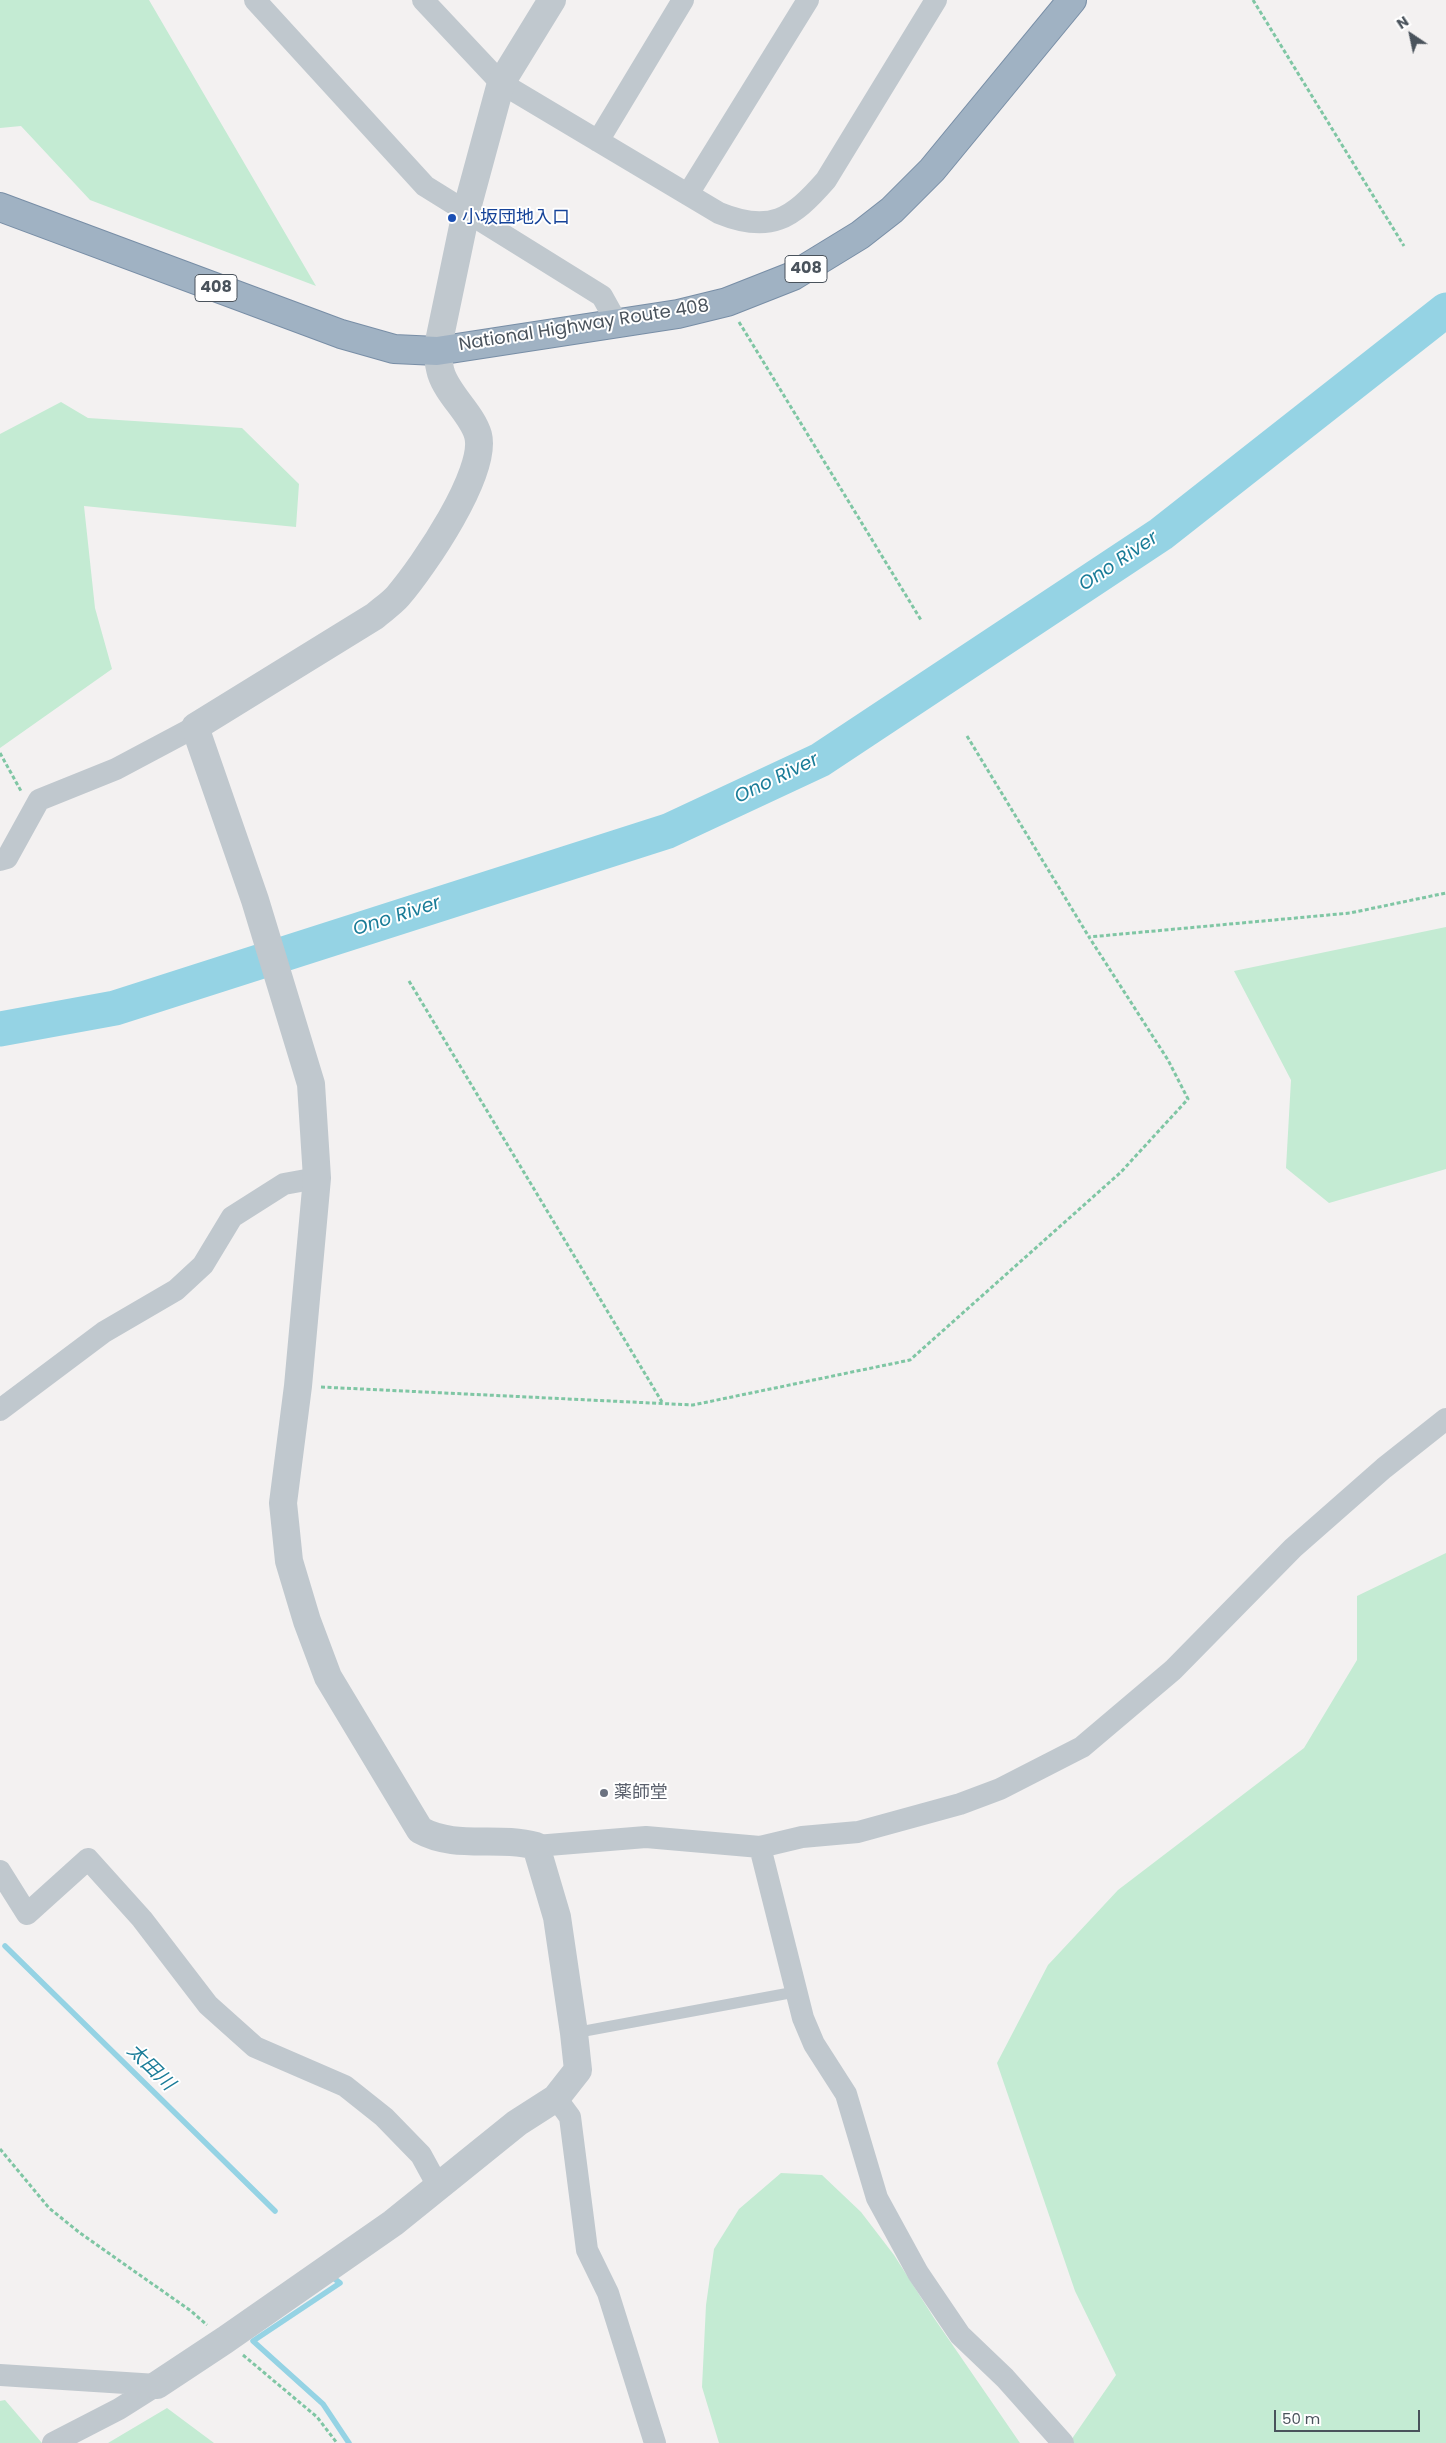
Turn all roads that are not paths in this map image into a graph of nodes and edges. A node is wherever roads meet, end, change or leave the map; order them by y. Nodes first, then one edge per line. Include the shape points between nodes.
1 (256, 0) edge
2 (423, 0) edge
3 (552, 0) edge
4 (683, 0) edge
5 (808, 0) edge
6 (936, 0) edge
7 (1072, 0) edge
8 (501, 83) junction
9 (598, 141) junction
10 (688, 194) junction
11 (0, 207) edge
12 (466, 212) junction
13 (617, 323) junction
14 (437, 351) junction
15 (195, 726) junction
16 (0, 860) edge
17 (317, 1178) junction
18 (0, 1410) edge
19 (1446, 1419) edge
20 (536, 1846) junction
21 (760, 1846) junction
22 (0, 1871) edge
23 (795, 1992) junction
24 (574, 2033) junction
25 (556, 2098) junction
26 (439, 2188) junction
27 (0, 2375) edge
28 (157, 2385) junction
29 (53, 2443) edge
30 (655, 2443) edge
31 (1063, 2443) edge

1 - 12 street via 425,186
2 - 8 street
3 - 8 street
4 - 9 street
5 - 10 street
6 - 10 street via 826,180 807,202 790,214 769,222 742,222 719,213
7 - 13 highway, National Highway Route 408 / 408 via 932,170 892,210 825,258 793,276 727,302 678,314
8 - 9 street
8 - 12 street
9 - 10 street
11 - 14 highway, National Highway Route 408 / 408 via 341,334 394,348
12 - 13 street via 602,296
12 - 14 street
13 - 14 highway, National Highway Route 408 / 408
14 - 15 street via 441,374 478,434 479,446 472,478 419,568 398,596 375,616
15 - 16 street via 116,769 39,800 7,858
15 - 17 street via 255,900 311,1084
17 - 18 street via 284,1184 232,1216 203,1265 176,1290 104,1332
17 - 20 street via 298,1386 283,1503 289,1561 307,1621 328,1677 420,1830 435,1839 519,1841
19 - 21 street via 1384,1468 1293,1548 1173,1670 1082,1747 1000,1789 960,1804 858,1832 802,1837
20 - 21 street via 646,1837
20 - 24 street via 557,1917
21 - 23 street
22 - 26 street via 27,1914 88,1859 142,1919 208,2005 255,2047 345,2086 384,2117 421,2155
23 - 24 lane
23 - 31 street via 814,2044 846,2094 877,2198 918,2274 960,2335
24 - 25 street via 578,2070
25 - 26 street via 518,2123
25 - 30 street via 570,2117 587,2250 608,2293
26 - 28 street
27 - 28 street
28 - 29 street

